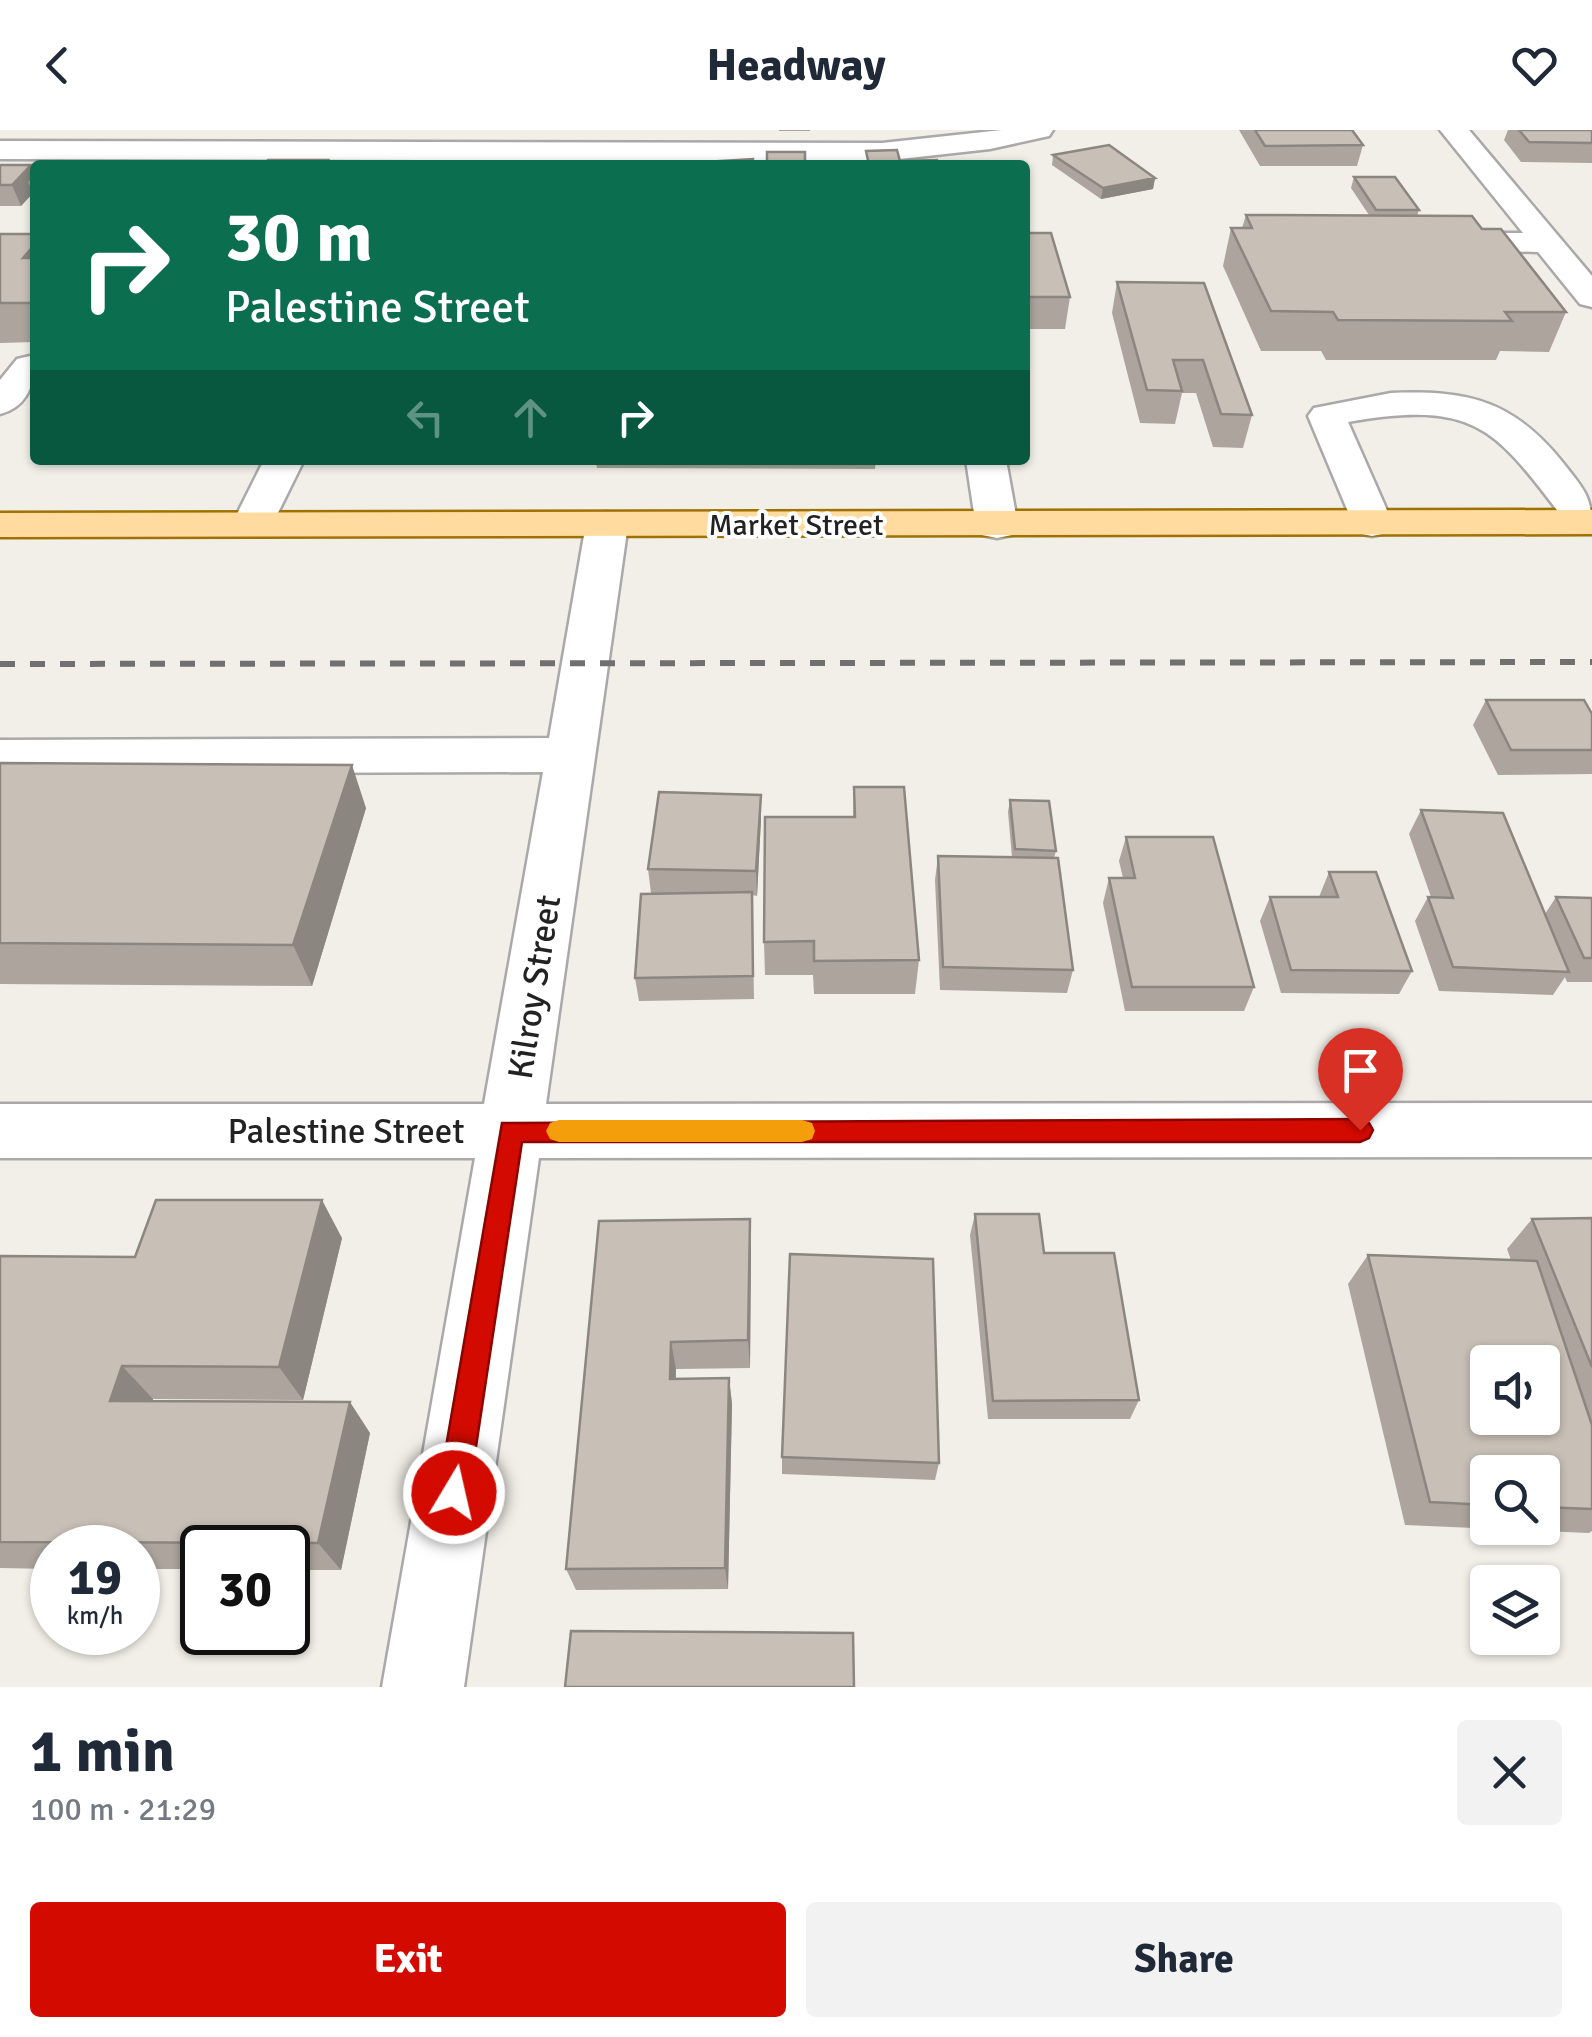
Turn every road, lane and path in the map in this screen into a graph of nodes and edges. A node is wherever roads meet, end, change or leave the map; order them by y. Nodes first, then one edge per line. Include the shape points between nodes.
1 (1040, 130) edge
2 (1454, 130) edge
3 (0, 150) edge
4 (432, 158) edge
5 (1414, 242) edge
6 (1547, 243) junction
7 (1592, 296) edge
8 (30, 366) dead end
9 (0, 403) edge
10 (282, 465) edge
11 (987, 465) edge
12 (1590, 522) edge
13 (253, 524) junction
14 (607, 524) junction
15 (1372, 524) junction
16 (0, 525) edge
17 (998, 526) junction
18 (570, 755) junction
19 (0, 757) edge
20 (1592, 1130) edge
21 (0, 1131) edge
22 (511, 1131) junction
23 (423, 1687) edge

1 - 4 street via 882,152
2 - 6 street
3 - 4 street
5 - 6 street
6 - 7 street
8 - 9 street
10 - 13 street
11 - 17 street
12 - 15 main road, Market Street
12 - 15 street via 1504,424 1476,408 1392,404 1327,416
13 - 14 main road, Market Street
13 - 16 main road, Market Street
14 - 17 main road, Market Street
14 - 18 street, Kilroy Street
15 - 17 main road, Market Street
18 - 19 street
18 - 22 street, Kilroy Street
20 - 22 street, Palestine Street
21 - 22 street, Palestine Street
22 - 23 street, Kilroy Street

